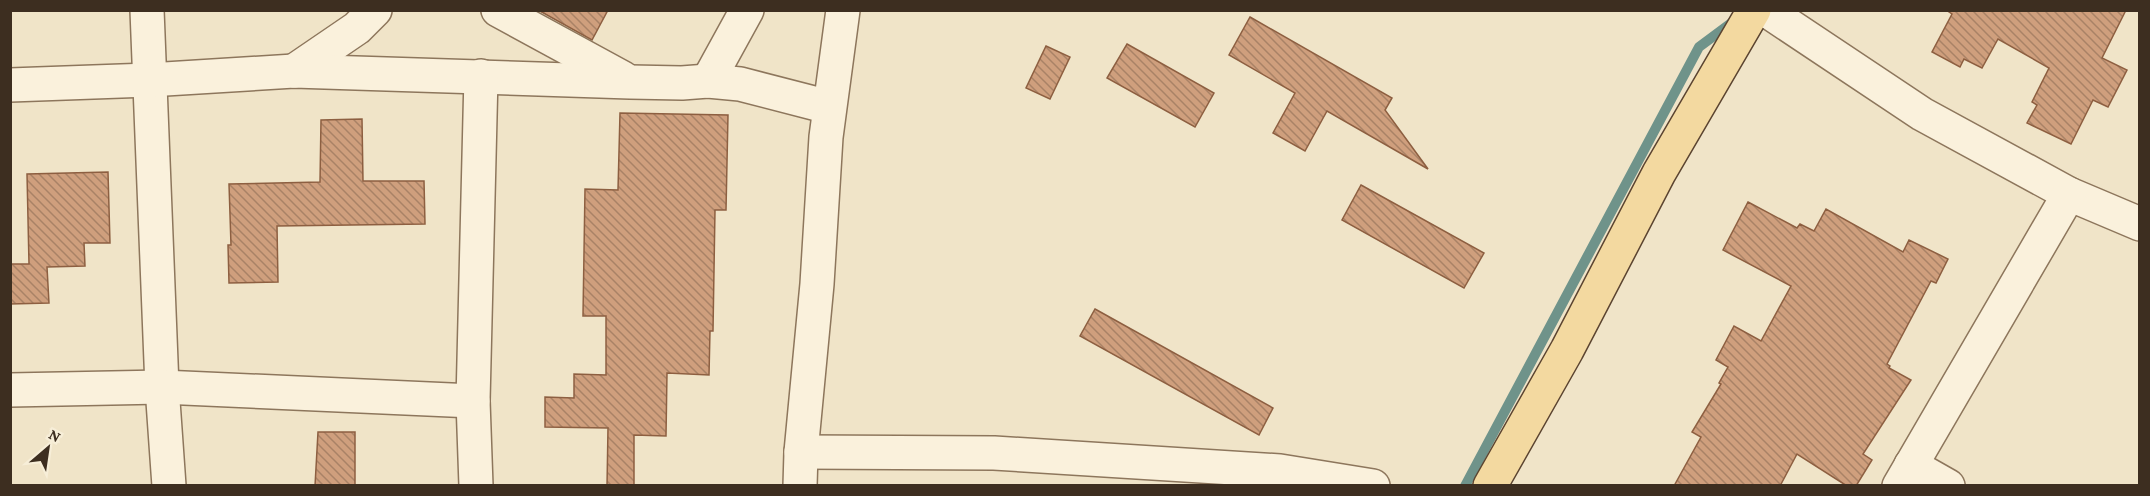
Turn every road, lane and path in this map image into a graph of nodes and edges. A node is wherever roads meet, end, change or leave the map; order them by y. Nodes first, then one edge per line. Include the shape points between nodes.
1 (147, 10) edge
2 (375, 10) edge
3 (498, 10) edge
4 (747, 10) edge
5 (843, 10) edge
6 (1754, 10) edge
7 (1766, 10) edge
8 (294, 71) junction
9 (481, 76) junction
10 (149, 80) junction
11 (708, 81) junction
12 (630, 82) junction
13 (10, 85) edge
14 (829, 107) junction
15 (2069, 194) junction
16 (2139, 224) edge
17 (162, 387) junction
18 (10, 390) edge
19 (473, 401) junction
20 (801, 452) junction
21 (1905, 475) edge
22 (169, 486) edge
23 (476, 486) edge
24 (800, 486) edge
25 (1373, 486) edge
26 (1490, 486) edge
27 (1948, 486) edge

1 - 10 street
2 - 8 street via 357,28
3 - 12 street
4 - 11 street
5 - 14 street
6 - 26 main road via 1659,173 1567,351
7 - 15 street via 1922,114
8 - 9 street
8 - 10 street
9 - 12 street
9 - 19 street
10 - 13 street
10 - 17 street
11 - 12 street
11 - 14 street via 740,84
14 - 20 street
15 - 16 street
15 - 21 street
17 - 18 street
17 - 19 street
17 - 22 street
19 - 23 street
20 - 24 street
20 - 25 street via 993,453 1280,471
21 - 27 street

